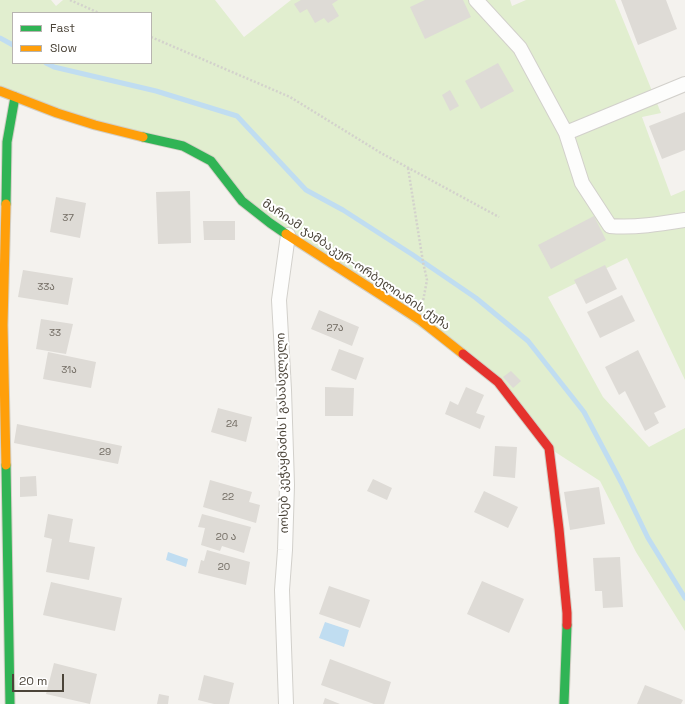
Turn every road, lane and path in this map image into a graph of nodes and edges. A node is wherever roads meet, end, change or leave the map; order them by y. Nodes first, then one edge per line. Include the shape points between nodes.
1 (70, 0) edge
2 (476, 0) edge
3 (97, 12) edge
4 (152, 36) edge
5 (685, 84) edge
6 (0, 90) edge
7 (15, 97) junction
8 (566, 133) junction
9 (408, 167) junction
10 (499, 217) dead end
11 (685, 220) edge
12 (288, 235) junction
13 (420, 320) junction
14 (10, 704) edge
15 (286, 704) edge
16 (564, 704) edge

1 - 3 path
2 - 8 street via 520,48
4 - 9 path via 290,97
5 - 8 street
6 - 7 street, მარიამ ჯამბაკურ-ორბელიანის ქუჩა
7 - 12 street, მარიამ ჯამბაკურ-ორბელიანის ქუჩა via 95,125 183,146 211,161 242,201
7 - 14 street via 7,142 3,325
8 - 11 street via 582,183 610,226 626,227
9 - 10 path
9 - 13 path via 427,280
12 - 13 street, მარიამ ჯამბაკურ-ორბელიანის ქუჩა
12 - 15 street, იოსებ კეჭაყმაძის I გასასვლელი via 279,300 287,485 282,590
13 - 16 street, მარიამ ჯამბაკურ-ორბელიანის ქუჩა via 498,382 549,448 567,613

